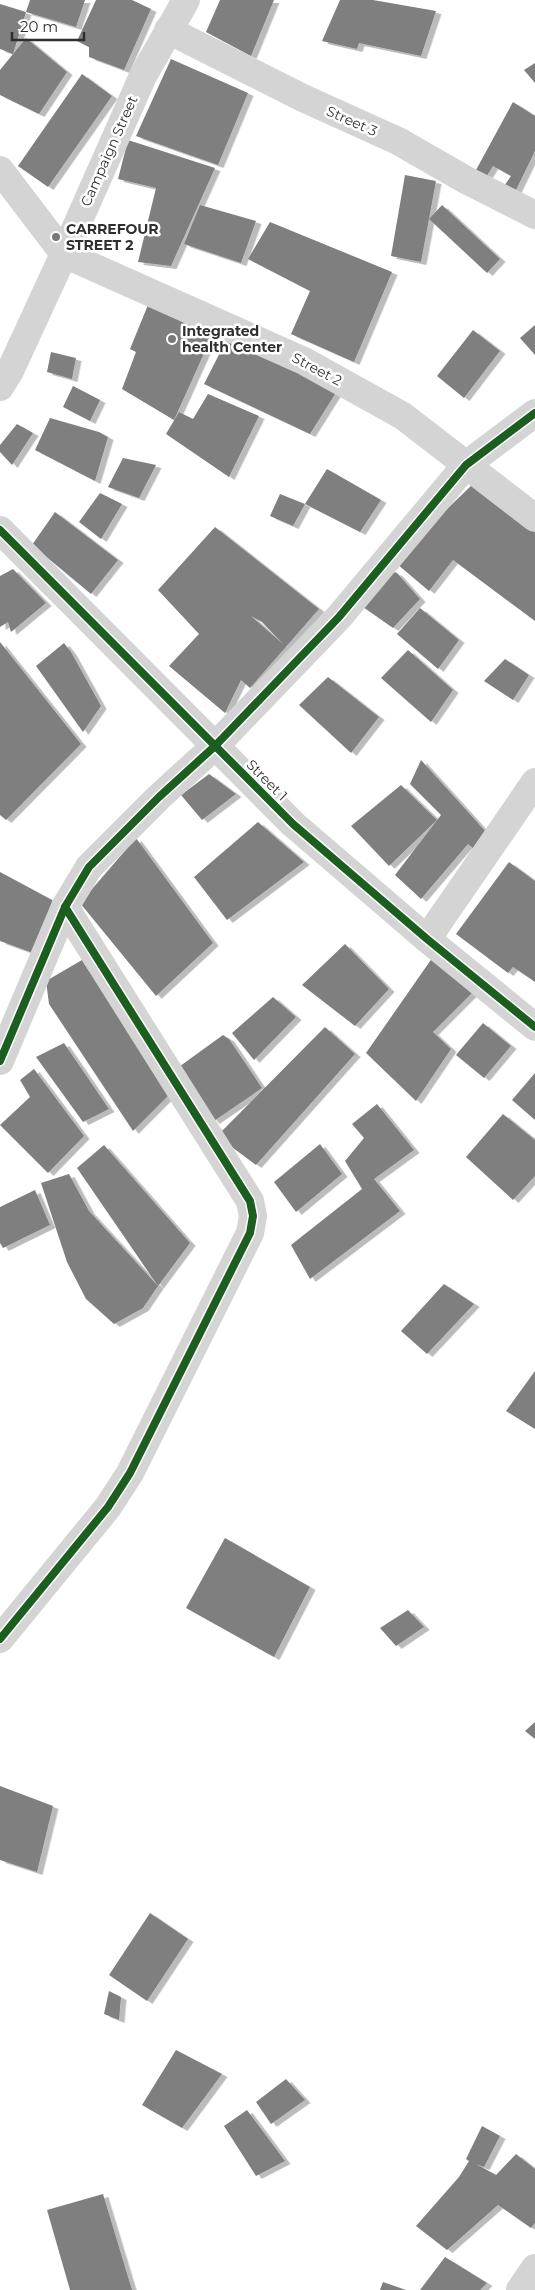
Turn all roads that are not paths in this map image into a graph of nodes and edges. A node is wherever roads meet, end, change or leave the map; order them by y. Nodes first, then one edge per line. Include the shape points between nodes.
1 (186, 0) edge
2 (168, 30) junction
3 (0, 170) edge
4 (535, 215) edge
5 (64, 254) junction
6 (0, 387) edge
7 (535, 413) edge
8 (466, 465) junction
9 (535, 518) edge
10 (0, 530) edge
11 (215, 746) junction
12 (535, 782) edge
13 (65, 907) junction
14 (427, 939) junction
15 (535, 1027) edge
16 (0, 1062) edge
17 (0, 1639) edge
18 (535, 2268) edge
19 (520, 2290) edge

1 - 2 street, Campaign Street
2 - 4 street, Street 3 via 303,98 398,141
2 - 5 street, Campaign Street via 143,76
3 - 5 street, Street 2
5 - 6 street, Campaign Street
5 - 8 street, Street 2 via 304,361 403,416
7 - 8 street
8 - 9 street, Street 2
8 - 11 street via 339,617
10 - 11 street, Street 1
11 - 13 street via 89,868
11 - 14 street, Street 1 via 293,824
12 - 14 street
13 - 16 street
13 - 17 street via 250,1201 253,1216 250,1233 130,1473 108,1507
14 - 15 street, Street 1
18 - 19 street

